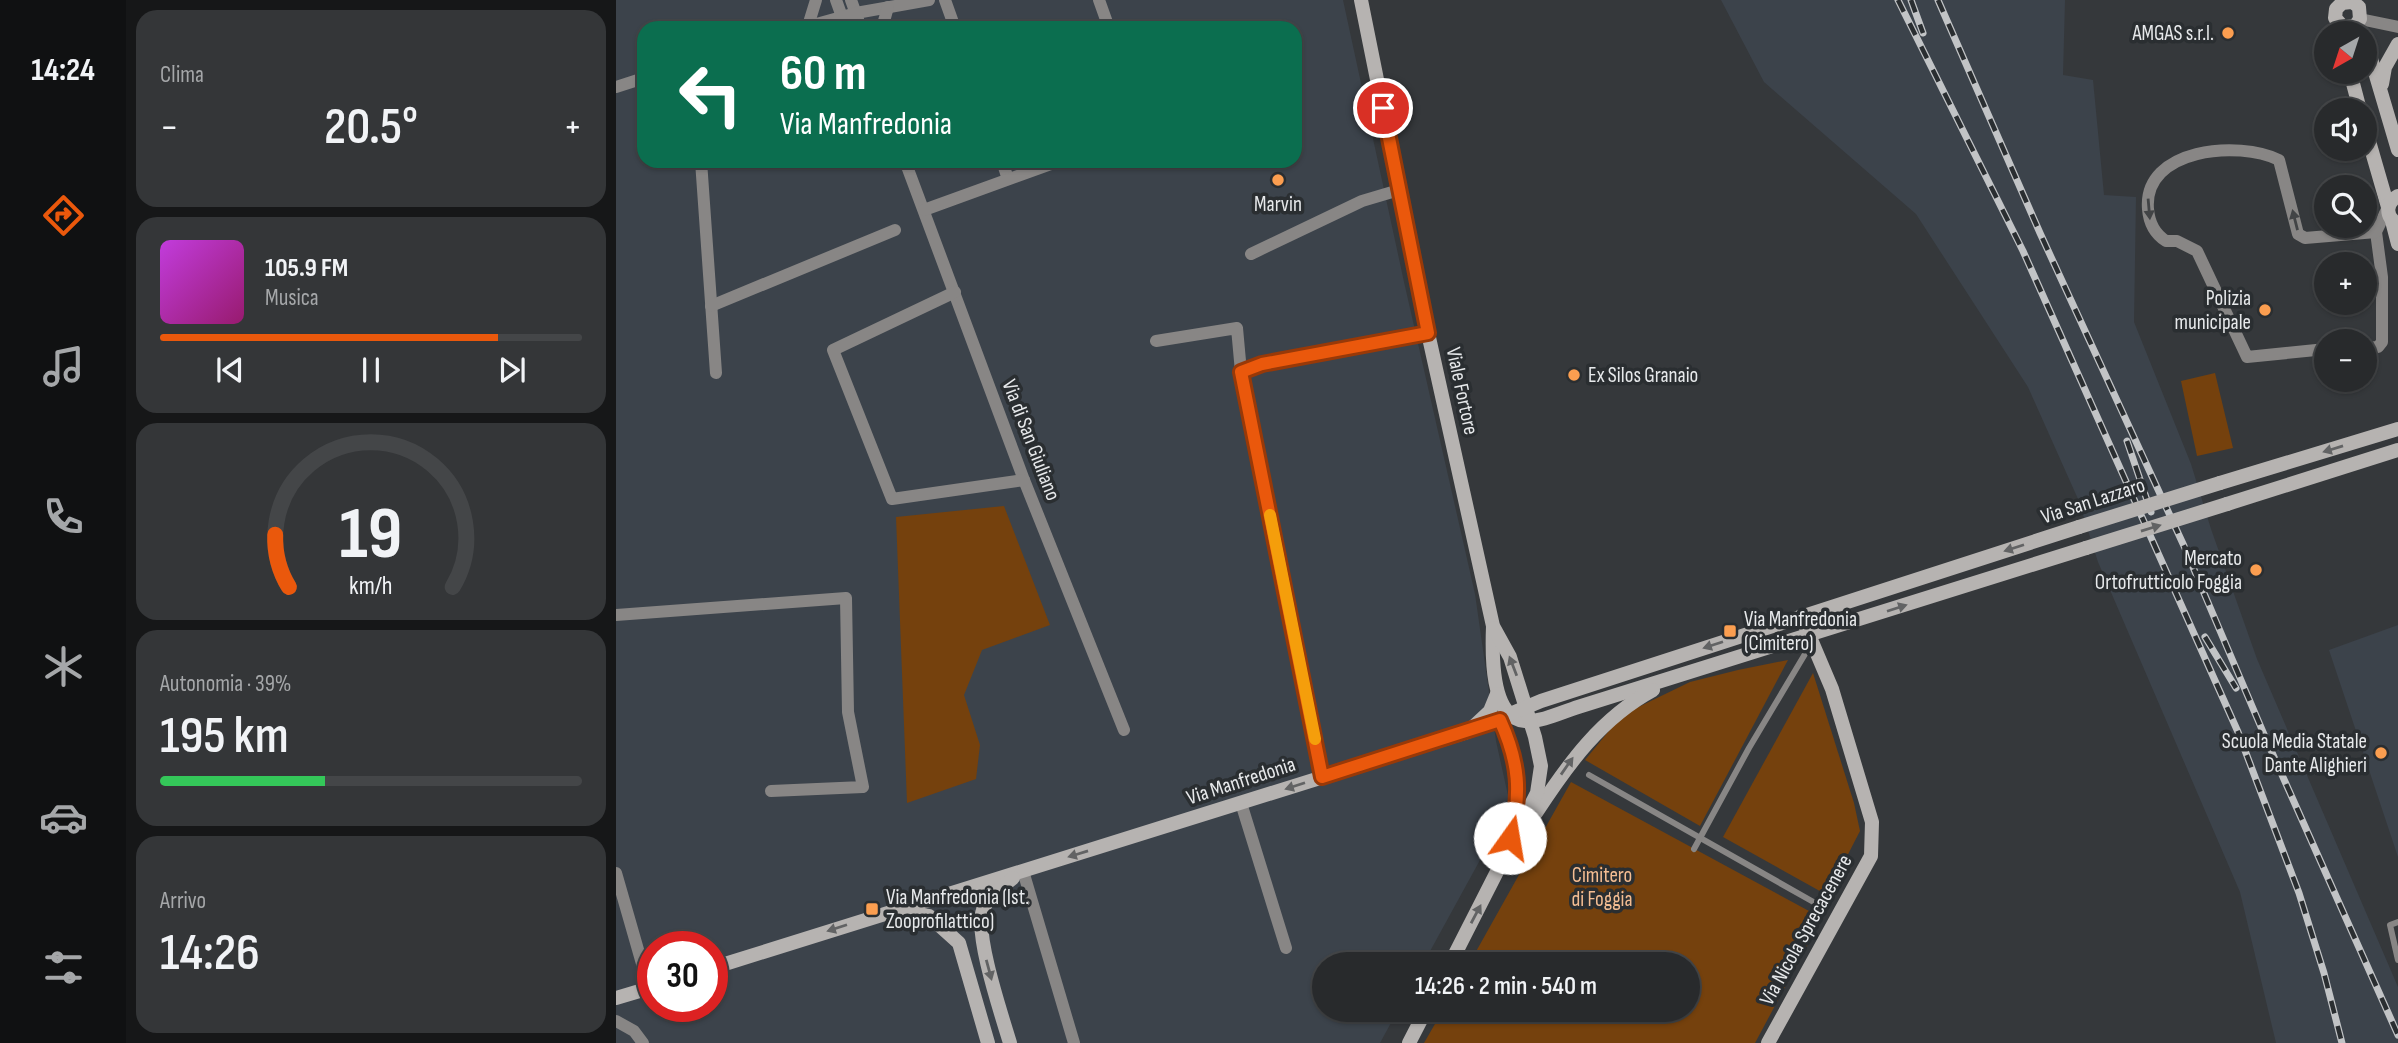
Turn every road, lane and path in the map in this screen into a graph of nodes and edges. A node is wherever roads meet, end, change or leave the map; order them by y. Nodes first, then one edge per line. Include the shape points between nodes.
1 (816, 0) edge
2 (836, 0) edge
3 (851, 0) edge
4 (929, 0) edge
5 (945, 0) edge
6 (1099, 0) edge
7 (1362, 0) edge
8 (2326, 0) edge
9 (2356, 1) edge
10 (888, 7) junction
11 (856, 13) junction
12 (807, 21) edge
13 (844, 21) edge
14 (845, 21) edge
15 (859, 21) edge
16 (884, 21) edge
17 (952, 21) edge
18 (1106, 21) edge
19 (2336, 21) edge
20 (2338, 21) edge
21 (2362, 21) edge
22 (2377, 27) edge
23 (2398, 27) edge
24 (2398, 44) edge
25 (2377, 76) edge
26 (637, 80) edge
27 (616, 87) edge
28 (2381, 89) junction
29 (2398, 149) edge
30 (2375, 161) edge
31 (701, 168) edge
32 (908, 168) edge
33 (1005, 168) edge
34 (1040, 168) edge
35 (1009, 179) junction
36 (1399, 190) junction
37 (2398, 196) edge
38 (924, 210) junction
39 (2393, 218) edge
40 (895, 230) dead end
41 (2377, 231) edge
42 (2314, 237) edge
43 (2377, 238) edge
44 (2398, 244) edge
45 (1251, 254) dead end
46 (955, 292) junction
47 (711, 306) junction
48 (1428, 333) junction
49 (1156, 341) dead end
50 (2377, 347) edge
51 (2314, 349) edge
52 (1241, 372) junction
53 (716, 373) dead end
54 (2398, 429) edge
55 (2398, 450) edge
56 (1024, 480) junction
57 (616, 615) edge
58 (1801, 616) junction
59 (1493, 626) junction
60 (1810, 640) junction
61 (1674, 679) junction
62 (1497, 694) junction
63 (1529, 714) junction
64 (1505, 718) junction
65 (1124, 730) dead end
66 (1468, 732) junction
67 (1589, 775) dead end
68 (1322, 777) junction
69 (771, 791) dead end
70 (1241, 803) junction
71 (1700, 838) junction
72 (1695, 849) dead end
73 (1502, 864) junction
74 (1023, 871) junction
75 (616, 873) edge
76 (1817, 904) dead end
77 (891, 912) junction
78 (2398, 922) edge
79 (637, 941) edge
80 (1286, 948) dead end
81 (1456, 952) edge
82 (2398, 960) edge
83 (728, 963) edge
84 (637, 991) edge
85 (616, 998) edge
86 (616, 1021) edge
87 (1420, 1022) edge
88 (643, 1043) edge
89 (988, 1043) edge
90 (1010, 1043) edge
91 (1074, 1043) edge
92 (1409, 1043) edge
93 (1768, 1043) edge

1 - 12 street
2 - 13 street
3 - 11 street
4 - 10 street
5 - 17 street
6 - 18 street
7 - 36 main road, Viale Fortore
8 - 19 main road
9 - 20 main road via 2342,3
9 - 21 main road
10 - 11 street
10 - 16 street
11 - 14 street
11 - 15 street
22 - 23 street
24 - 28 main road via 2385,67
25 - 28 main road
26 - 27 street
28 - 29 main road
30 - 39 main road
31 - 47 street
32 - 38 street, Via di San Giuliano
33 - 35 street
34 - 35 street
35 - 38 street
36 - 45 street via 1362,201
36 - 48 main road, Viale Fortore
37 - 39 main road via 2393,199
38 - 46 street, Via di San Giuliano
39 - 41 street
39 - 44 main road
40 - 47 street
42 -> 51 street via 2298,234 2278,160 2264,153 2206,151 2179,160 2162,170 2147,199 2154,230 2166,242 2177,241 2197,251 2247,357
43 - 50 street via 2382,277 2382,342
46 - 56 street, Via di San Giuliano
46 - 56 street via 833,349 892,499
47 - 53 street
48 - 52 street via 1262,364
48 - 59 main road, Viale Fortore
49 - 52 street via 1237,328
52 - 68 street
54 -> 58 main road, Via San Lazzaro, bridge
60 -> 55 main road, Via San Lazzaro, bridge
56 - 65 street, Via di San Giuliano
57 - 69 street via 846,598 848,712 863,787
58 - 60 main road
58 -> 63 main road, Via Manfredonia via 1541,701
59 - 62 main road, Viale Fortore
63 -> 59 main road, Viale Fortore via 1510,657
60 - 61 main road, Via Manfredonia
60 - 71 lane
60 - 93 main road, Via Nicola Sprecacenere via 1832,689 1872,822 1871,856
61 - 63 main road, Via Manfredonia
73 -> 61 main road via 1574,757 1604,724
62 - 64 main road, Viale Fortore
62 - 66 main road via 1490,711
63 - 64 main road, Via Manfredonia
63 - 73 main road, Viale Fortore via 1541,766 1537,793
64 - 66 main road, Via Manfredonia
64 - 73 street via 1519,788
66 - 68 main road, Via Manfredonia
67 - 71 lane
68 -> 70 main road, Via Manfredonia
70 -> 74 main road, Via Manfredonia
70 - 80 street
71 - 72 lane
71 - 76 lane
81 -> 73 main road
74 - 77 main road, Via Manfredonia
74 -> 90 main road via 1001,887 983,909 981,940
74 - 91 street
75 - 79 street
77 -> 83 main road, Via Manfredonia
77 - 89 main road via 929,916 959,943
78 - 82 lane via 2390,925
84 - 85 main road
86 - 88 street via 634,1031
87 - 92 main road

